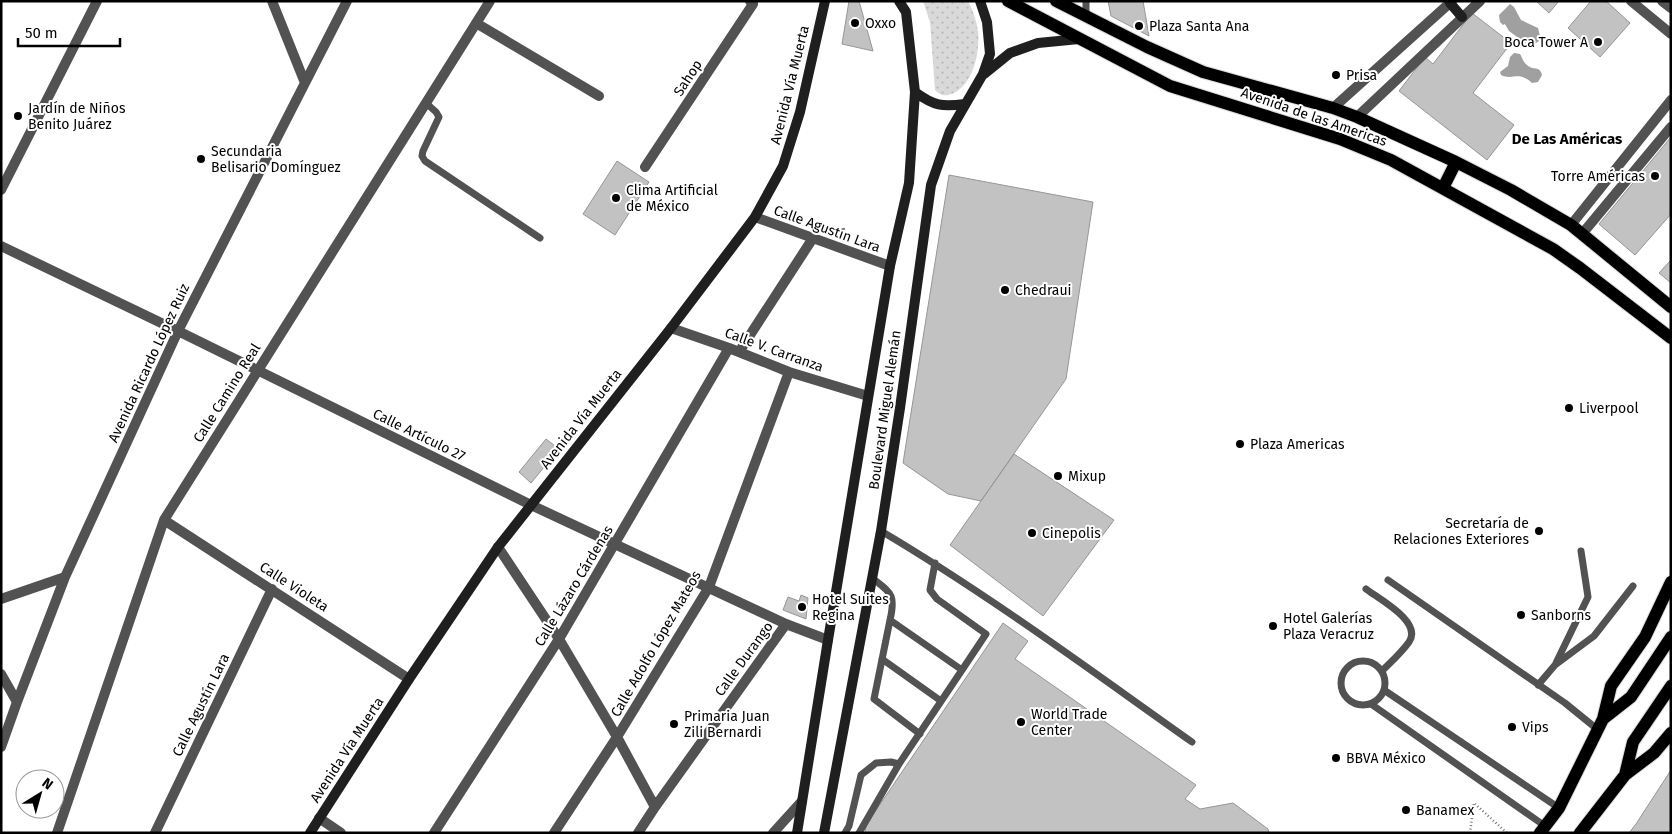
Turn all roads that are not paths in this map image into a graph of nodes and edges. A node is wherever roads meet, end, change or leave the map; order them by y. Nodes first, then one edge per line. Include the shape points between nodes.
1 (97, 1) edge
2 (272, 1) edge
3 (346, 1) edge
4 (490, 1) edge
5 (825, 1) edge
6 (899, 1) edge
7 (980, 1) edge
8 (1008, 1) edge
9 (1086, 1) edge
10 (1480, 1) edge
11 (1632, 1) edge
12 (1662, 1) edge
13 (752, 2) edge
14 (1057, 2) edge
15 (1451, 2) edge
16 (1671, 8) edge
17 (1086, 17) junction
18 (1462, 17) junction
19 (1048, 22) junction
20 (476, 23) junction
21 (1671, 34) edge
22 (1079, 39) junction
23 (983, 74) junction
24 (305, 83) junction
25 (915, 92) junction
26 (599, 96) dead end
27 (1671, 100) edge
28 (426, 103) junction
29 (965, 104) junction
30 (1332, 108) junction
31 (1357, 117) junction
32 (1671, 127) edge
33 (1456, 162) junction
34 (645, 167) dead end
35 (1443, 188) junction
36 (1, 190) edge
37 (755, 217) junction
38 (1571, 225) junction
39 (1582, 234) junction
40 (540, 238) dead end
41 (813, 238) junction
42 (1, 246) edge
43 (890, 266) junction
44 (1671, 307) edge
45 (670, 328) junction
46 (178, 331) junction
47 (1671, 338) edge
48 (734, 350) junction
49 (257, 370) junction
50 (789, 372) junction
51 (868, 396) junction
52 (531, 505) junction
53 (164, 520) junction
54 (881, 531) junction
55 (614, 545) junction
56 (498, 547) junction
57 (1581, 551) dead end
58 (935, 563) junction
59 (65, 577) junction
60 (872, 578) junction
61 (1388, 580) dead end
62 (1671, 582) edge
63 (1633, 586) dead end
64 (709, 587) junction
65 (272, 589) junction
66 (1366, 589) dead end
67 (1, 599) edge
68 (890, 620) junction
69 (786, 624) junction
70 (1671, 637) edge
71 (559, 639) junction
72 (828, 640) junction
73 (882, 659) junction
74 (1555, 665) junction
75 (962, 670) junction
76 (1382, 671) junction
77 (1, 674) edge
78 (409, 679) junction
79 (1538, 685) junction
80 (1671, 686) edge
81 (1384, 690) junction
82 (941, 701) junction
83 (17, 702) junction
84 (1371, 704) junction
85 (1600, 724) junction
86 (1671, 732) edge
87 (920, 734) junction
88 (618, 737) junction
89 (1192, 742) dead end
90 (1, 747) edge
91 (899, 764) junction
92 (1625, 775) junction
93 (802, 801) junction
94 (655, 807) junction
95 (1559, 808) junction
96 (319, 818) junction
97 (1542, 830) edge
98 (642, 831) edge
99 (57, 833) edge
100 (155, 833) edge
101 (310, 833) edge
102 (341, 833) edge
103 (434, 833) edge
104 (554, 833) edge
105 (772, 833) edge
106 (797, 833) edge
107 (824, 833) edge
108 (845, 833) edge
109 (859, 833) edge
110 (1580, 833) edge

1 - 36 street
2 - 24 street
3 - 24 street, Avenida Ricardo López Ruiz
4 - 20 street, Calle Camino Real
5 - 37 main road, Avenida Vía Muerta via 800,112 783,166
6 - 25 main road, Boulevard Miguel Alemán via 906,12
7 - 23 main road, Boulevard Miguel Alemán via 988,22 990,54
8 - 19 main road, Avenida de las Americas
9 - 17 lane
10 - 18 street
11 - 21 street
12 - 16 street
13 - 34 street, Sahop
14 - 17 main road, Avenida de las Americas
14 - 19 main road
15 - 18 main road
15 - 30 street
17 - 30 main road, Avenida de las Americas via 1204,72
18 - 31 street
19 - 22 main road, Avenida de las Americas
20 - 26 street
20 - 28 street, Calle Camino Real
22 - 23 main road via 1038,43 1010,53
22 - 35 main road, Avenida de las Americas via 1170,86 1340,139 1391,160
23 - 29 main road, Boulevard Miguel Alemán
24 - 46 street, Avenida Ricardo López Ruiz
25 - 29 main road via 938,105
25 - 43 main road, Boulevard Miguel Alemán via 908,183
27 - 38 street
28 - 40 lane via 439,117 423,151 425,161
28 - 49 street, Calle Camino Real
29 - 54 main road, Boulevard Miguel Alemán via 950,131 931,185
30 - 31 main road, Avenida de las Americas
31 - 33 main road, Avenida de las Americas
32 - 39 street
33 - 35 main road
33 - 38 main road, Avenida de las Americas
35 - 47 main road, Avenida de las Americas via 1553,249
37 - 41 street, Calle Agustín Lara
37 - 45 main road, Avenida Vía Muerta
38 - 39 main road, Avenida de las Americas
39 - 44 main road, Avenida de las Americas
41 - 43 street, Calle Agustín Lara
41 - 48 street, Calle Lázaro Cárdenas
42 - 46 street, Calle Artículo 27
43 - 51 main road, Boulevard Miguel Alemán
45 - 48 street, Calle V. Carranza
45 - 52 main road, Avenida Vía Muerta
46 - 49 street, Calle Artículo 27
46 - 59 street, Avenida Ricardo López Ruiz
48 - 50 street, Calle V. Carranza
48 - 55 street, Calle Lázaro Cárdenas
49 - 52 street, Calle Artículo 27
49 - 53 street, Calle Camino Real
50 - 51 street, Calle V. Carranza
50 - 64 street, Calle Adolfo López Mateos
51 - 72 main road, Boulevard Miguel Alemán
52 - 55 street, Calle Artículo 27
52 - 56 main road, Avenida Vía Muerta
53 - 65 street, Calle Violeta
53 - 99 street, Calle Camino Real
54 - 58 lane
54 - 60 main road, Boulevard Miguel Alemán
55 - 64 street, Calle Artículo 27
55 - 71 street, Calle Lázaro Cárdenas
56 - 71 street
56 - 78 main road, Avenida Vía Muerta
57 - 74 lane via 1588,597
58 - 75 lane via 930,590 937,599 986,634
58 - 89 lane
59 - 67 street
59 - 83 street, Avenida Ricardo López Ruiz
60 - 68 lane via 890,593 894,604
60 - 107 main road, Boulevard Miguel Alemán
61 - 79 lane
62 - 85 main road via 1645,637 1611,686
63 - 74 lane via 1594,636
64 - 69 street, Calle Artículo 27
64 - 88 street, Calle Adolfo López Mateos
65 - 78 street, Calle Violeta
65 - 100 street, Calle Agustín Lara
66 - 76 lane via 1408,621 1412,630 1411,640
68 - 73 lane
68 - 75 lane
69 - 72 street, Calle Artículo 27
69 - 94 street, Calle Durango
70 - 85 main road via 1631,697
71 - 88 street
71 - 103 street, Calle Lázaro Cárdenas
72 - 93 main road, Boulevard Miguel Alemán
73 - 82 lane
73 - 87 lane via 874,699
74 - 79 lane
75 - 82 lane
76 - 81 lane
76 - 84 lane via 1373,662 1361,660 1349,665 1342,675 1341,688 1347,699 1359,705
77 - 83 street
78 - 96 main road, Avenida Vía Muerta
79 - 85 lane
80 - 92 main road via 1633,742
81 - 84 lane via 1382,696
81 - 95 lane
82 - 87 lane
83 - 90 street, Avenida Ricardo López Ruiz
84 - 97 lane
85 - 95 main road
86 - 92 main road via 1654,753
87 - 91 lane
88 - 94 street
88 - 104 street, Calle Adolfo López Mateos
91 - 108 lane via 876,763 861,775
91 - 109 lane
92 - 110 main road
93 - 105 street
93 - 106 main road, Boulevard Miguel Alemán
94 - 98 street, Calle Durango
95 - 97 main road
96 - 101 main road, Avenida Vía Muerta
96 - 102 street

